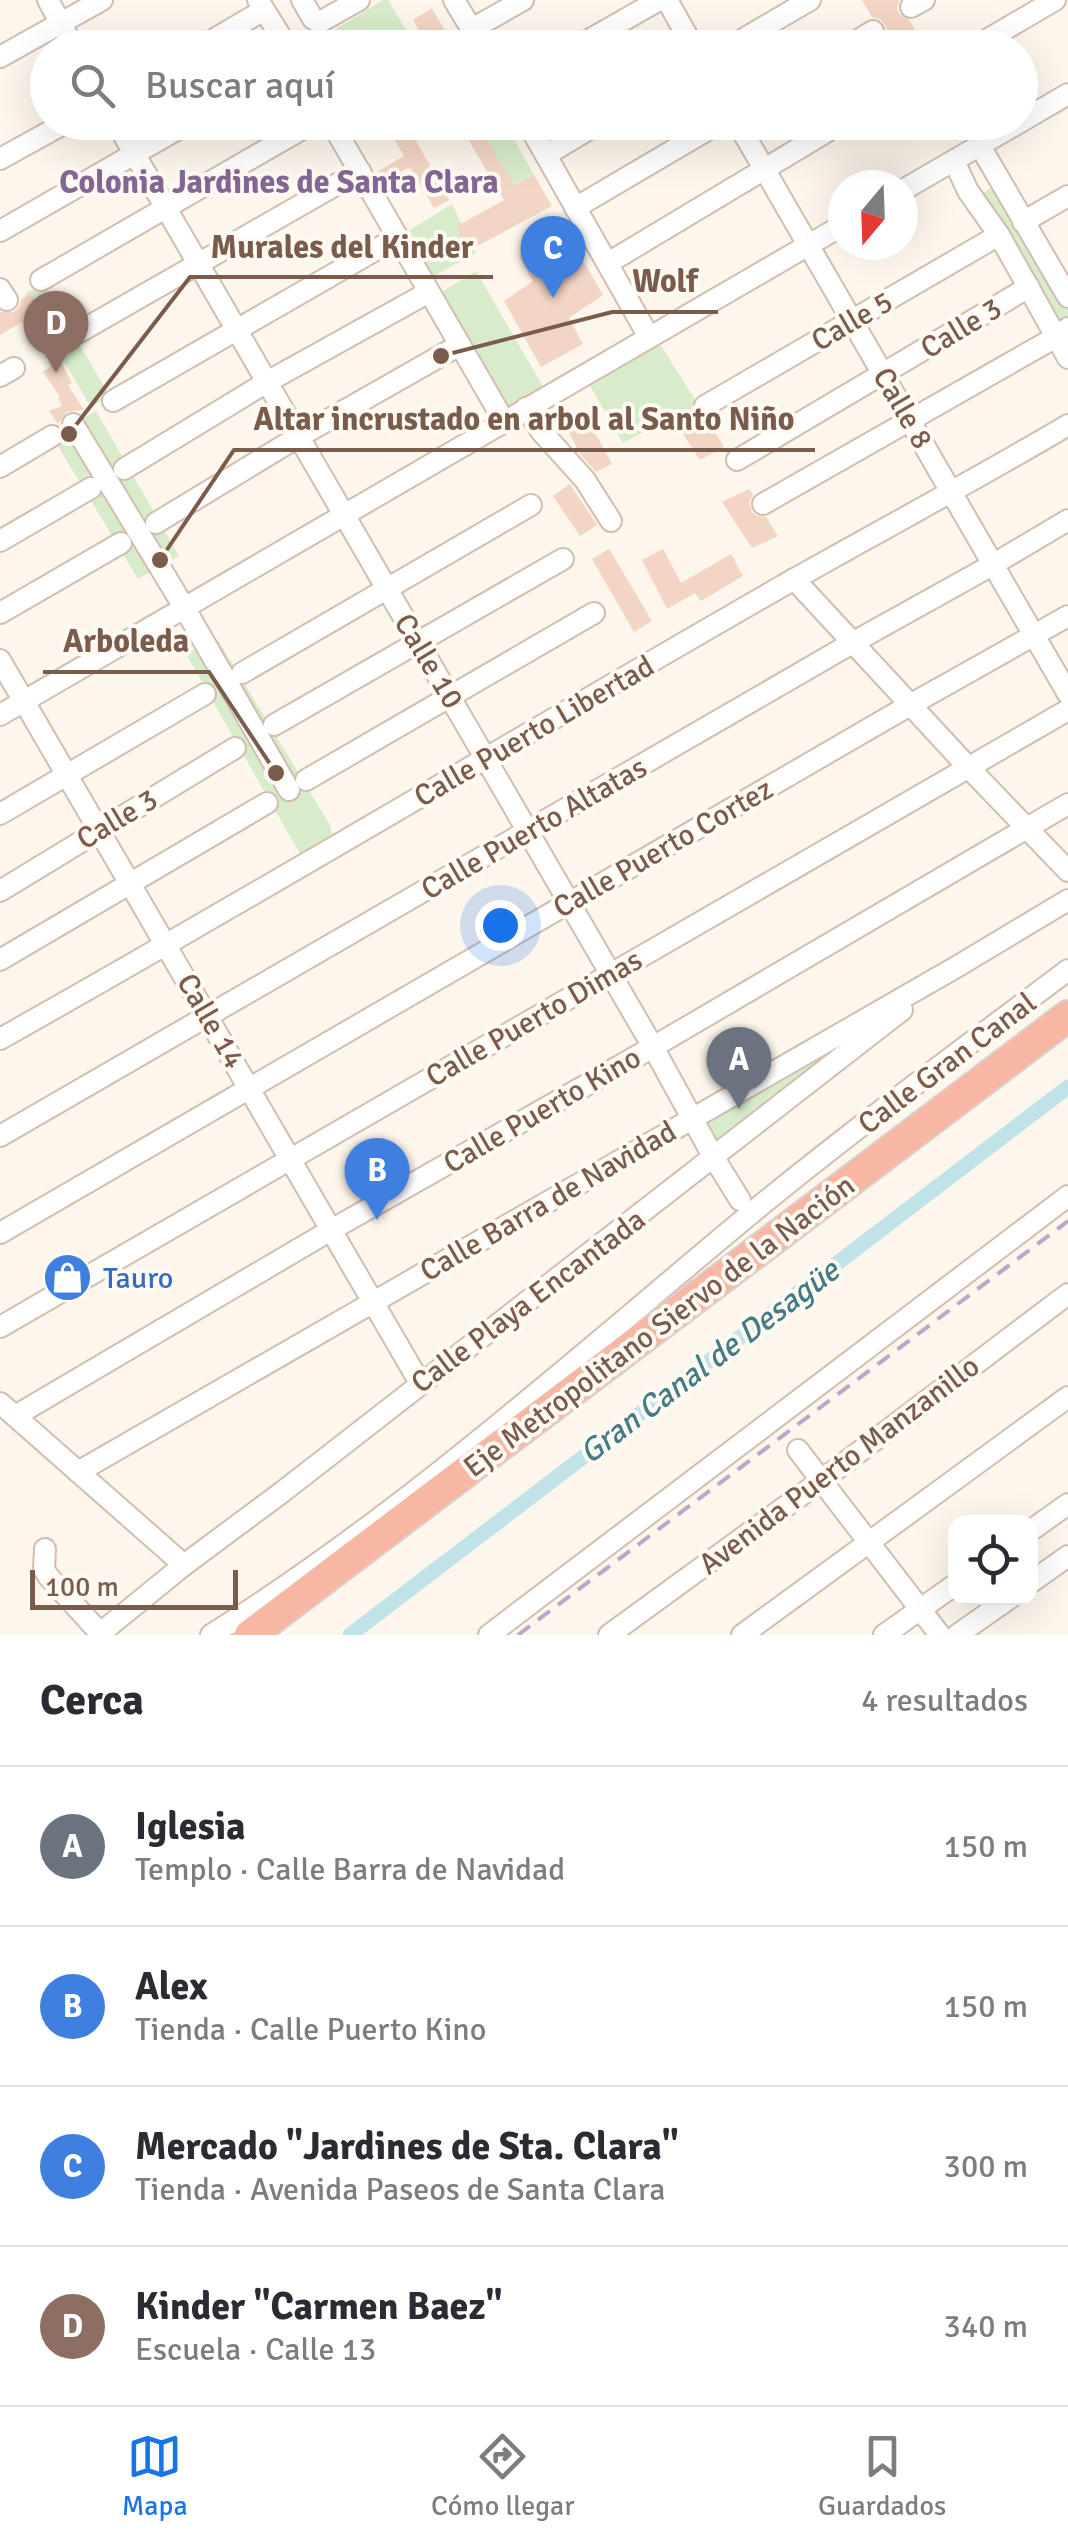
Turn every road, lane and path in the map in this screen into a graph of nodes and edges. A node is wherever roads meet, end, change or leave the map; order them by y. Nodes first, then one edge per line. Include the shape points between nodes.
1 (48, 0) edge
2 (102, 0) edge
3 (302, 0) edge
4 (359, 0) edge
5 (454, 0) edge
6 (523, 0) edge
7 (663, 0) edge
8 (810, 0) edge
9 (1055, 0) edge
10 (261, 5) edge
11 (61, 24) junction
12 (50, 30) edge
13 (64, 30) edge
14 (225, 30) edge
15 (277, 30) edge
16 (472, 30) edge
17 (487, 30) edge
18 (607, 30) edge
19 (682, 30) edge
20 (759, 30) edge
21 (1004, 30) edge
22 (30, 40) edge
23 (0, 56) edge
24 (1068, 94) edge
25 (1038, 112) edge
26 (34, 140) edge
27 (126, 140) edge
28 (159, 140) edge
29 (283, 140) edge
30 (342, 140) edge
31 (537, 140) edge
32 (571, 140) edge
33 (691, 140) edge
34 (748, 140) edge
35 (812, 140) edge
36 (990, 140) edge
37 (980, 146) junction
38 (134, 155) junction
39 (546, 155) junction
40 (0, 159) edge
41 (954, 161) junction
42 (764, 168) junction
43 (360, 171) junction
44 (918, 181) edge
45 (1068, 196) edge
46 (165, 208) junction
47 (576, 208) junction
48 (1023, 222) junction
49 (0, 231) edge
50 (828, 234) edge
51 (398, 236) junction
52 (998, 236) junction
53 (808, 245) junction
54 (608, 263) junction
55 (198, 265) junction
56 (1060, 268) edge
57 (41, 280) dead end
58 (1028, 287) junction
59 (429, 292) junction
60 (1068, 297) edge
61 (851, 321) junction
62 (236, 330) junction
63 (1062, 332) edge
64 (74, 334) dead end
65 (650, 337) junction
66 (458, 346) junction
67 (1068, 358) edge
68 (883, 374) junction
69 (267, 382) junction
70 (113, 401) dead end
71 (705, 406) dead end
72 (526, 408) junction
73 (910, 420) junction
74 (504, 421) junction
75 (73, 424) dead end
76 (1068, 426) edge
77 (52, 436) dead end
78 (298, 437) junction
79 (737, 460) dead end
80 (0, 466) edge
81 (124, 469) dead end
82 (91, 488) dead end
83 (953, 493) junction
84 (763, 504) dead end
85 (531, 505) dead end
86 (344, 514) junction
87 (1068, 520) edge
88 (611, 521) dead end
89 (156, 523) dead end
90 (0, 541) edge
91 (121, 543) dead end
92 (563, 559) dead end
93 (994, 564) junction
94 (794, 579) junction
95 (388, 590) junction
96 (184, 607) junction
97 (0, 612) edge
98 (594, 612) dead end
99 (1068, 616) edge
100 (1034, 635) junction
101 (854, 642) junction
102 (418, 644) junction
103 (0, 660) edge
104 (242, 673) dead end
105 (205, 694) dead end
106 (1068, 694) edge
107 (450, 695) junction
108 (24, 701) junction
109 (910, 704) junction
110 (1068, 710) edge
111 (0, 715) edge
112 (274, 725) dead end
113 (235, 748) dead end
114 (487, 760) junction
115 (968, 768) junction
116 (68, 775) junction
117 (266, 803) dead end
118 (1068, 804) edge
119 (0, 814) edge
120 (1026, 828) junction
121 (100, 830) junction
122 (528, 831) junction
123 (1068, 870) edge
124 (131, 883) junction
125 (0, 890) edge
126 (1068, 900) edge
127 (569, 902) junction
128 (168, 945) junction
129 (0, 960) edge
130 (958, 966) junction
131 (1068, 970) edge
132 (611, 973) junction
133 (1068, 994) edge
134 (1068, 1016) edge
135 (208, 1018) junction
136 (0, 1039) edge
137 (1068, 1042) edge
138 (654, 1046) junction
139 (248, 1087) junction
140 (693, 1118) junction
141 (0, 1136) edge
142 (714, 1158) junction
143 (290, 1161) junction
144 (874, 1164) junction
145 (1068, 1196) edge
146 (740, 1200) dead end
147 (331, 1230) junction
148 (0, 1232) edge
149 (1068, 1294) edge
150 (372, 1302) junction
151 (0, 1327) edge
152 (420, 1383) junction
153 (1068, 1397) edge
154 (8, 1409) edge
155 (798, 1450) dead end
156 (78, 1472) junction
157 (822, 1480) junction
158 (1068, 1504) edge
159 (1038, 1525) edge
160 (870, 1542) junction
161 (45, 1549) dead end
162 (1068, 1556) edge
163 (184, 1565) junction
164 (1038, 1577) edge
165 (948, 1590) edge
166 (1000, 1605) edge
167 (920, 1609) junction
168 (99, 1634) edge
169 (211, 1635) edge
170 (250, 1635) edge
171 (280, 1635) edge
172 (488, 1635) edge
173 (610, 1635) edge
174 (742, 1635) edge
175 (884, 1635) edge
176 (940, 1635) edge
177 (958, 1635) edge

1 - 11 street
2 - 11 street
3 - 4 street via 320,22
5 - 16 street
6 - 17 street
7 - 18 street
7 - 19 street
8 - 20 street
9 - 21 street
10 - 14 street
10 - 15 street
11 - 12 street
11 - 13 street
22 - 23 street
24 - 25 street
26 - 40 street
27 - 38 street, Calle 10
28 - 38 street
29 - 46 street
30 - 43 street
31 - 39 street
32 - 39 street
33 - 47 street
34 - 42 street, Calle 8
35 - 42 street
36 - 37 street
37 - 41 street
37 - 48 street
38 - 46 street, Calle 10
38 - 49 street
39 - 47 street
41 - 44 street
41 - 52 street
42 - 53 street, Calle 8
42 - 54 street
43 - 51 street
43 - 55 street
45 - 48 street
46 - 55 street, Calle 10
46 - 57 street
47 - 54 street
48 - 56 street
50 - 53 street
51 - 59 street
51 - 62 street
52 - 58 street
52 - 61 street, Calle 5
53 - 61 street, Calle 8
53 - 65 street
54 - 65 street
55 - 62 street, Calle 10
55 - 64 street
56 - 60 street
58 - 63 street
58 - 68 street, Calle 3
59 - 66 street
59 - 69 street
61 - 68 street, Calle 8
61 - 71 street, Calle 5
62 - 69 street, Calle 10
62 - 70 street
63 - 67 street
63 - 73 street
65 - 72 street
66 - 74 street
66 - 78 street
68 - 73 street, Calle 8
68 - 79 street, Calle 3
69 - 78 street, Calle 10
69 - 81 street
72 - 74 street
72 - 88 street
73 - 83 street, Calle 8
73 - 84 street
74 - 86 street
75 - 96 street
76 - 83 street, Calle Puerto Libertad
77 - 80 street
78 - 86 street, Calle 10
78 - 89 street
82 - 90 street
83 - 93 street, Calle 8
83 - 94 street, Calle Puerto Libertad
85 - 95 street
86 - 95 street, Calle 10
86 - 96 street
87 - 93 street, Calle Puerto Altatas
91 - 97 street
92 - 102 street
93 - 100 street, Calle 8
93 - 101 street, Calle Puerto Altatas
94 - 101 street
94 - 114 street, Calle Puerto Libertad
95 - 102 street, Calle 10
95 - 104 street
96 - 107 street via 297,785
96 - 108 street
98 - 107 street
99 - 100 street, Calle Puerto Cortez
100 - 106 street, Calle 8
100 - 109 street, Calle Puerto Cortez
101 - 109 street
101 - 122 street, Calle Puerto Altatas
102 - 107 street, Calle 10
102 - 112 street
103 - 108 street, Calle 14
105 - 116 street
107 - 114 street, Calle 10
108 - 111 street
108 - 116 street, Calle 14
109 - 115 street
109 - 127 street, Calle Puerto Cortez
110 - 115 street, Calle Puerto Dimas
113 - 121 street, Calle 3
114 - 122 street, Calle 10
114 - 128 street, Calle Puerto Libertad
115 - 120 street
115 - 132 street, Calle Puerto Dimas
116 - 119 street
116 - 121 street, Calle 14
117 - 124 street
118 - 120 street, Calle Puerto Kino
120 - 123 street
120 - 138 street, Calle Puerto Kino
121 - 124 street, Calle 14
121 - 125 street, Calle 3
122 - 127 street, Calle 10
122 - 135 street, Calle Puerto Altatas
124 - 128 street, Calle 14
124 - 129 street
126 - 130 street, Calle Barra de Navidad
127 - 132 street, Calle 10
127 - 139 street, Calle Puerto Cortez
128 - 135 street, Calle 14
128 - 136 street, Calle Puerto Libertad
130 - 140 street, Calle Barra de Navidad
130 - 142 street, Calle Playa Encantada
131 - 169 street, Calle Gran Canal via 748,1217 466,1452
132 - 138 street, Calle 10
132 - 143 street, Calle Puerto Dimas
133 - 144 highway via 950,1084
134 - 144 highway, Eje Metropolitano Siervo de la Nación
135 - 139 street, Calle 14
135 - 141 street, Calle Puerto Altatas
137 - 171 highway, Eje Metropolitano Siervo de la Nación
138 - 140 street, Calle 10
138 - 147 street, Calle Puerto Kino
139 - 143 street, Calle 14
139 - 148 street, Calle Puerto Cortez
140 - 142 street, Calle 10
140 - 150 street, Calle Barra de Navidad
142 - 146 street, Calle 10
142 - 152 street, Calle Playa Encantada
143 - 147 street, Calle 14
143 - 151 street, Calle Puerto Dimas
144 - 170 highway, Eje Metropolitano Siervo de la Nación
145 - 172 street
147 - 150 street, Calle 14
147 - 154 street, Calle Puerto Kino
149 - 157 street, Avenida Puerto Manzanillo
150 - 152 street, Calle 14
150 - 156 street, Calle Barra de Navidad
152 - 163 street, Calle Playa Encantada
153 - 160 street
154 - 156 street
155 - 157 street
156 - 163 street
157 - 160 street
157 - 173 street, Avenida Puerto Manzanillo
158 - 159 street
160 - 167 street
160 - 174 street
161 - 168 street via 48,1576
162 - 164 street
163 - 168 street, Calle Playa Encantada
165 - 167 street
166 - 177 street
167 - 175 street
167 - 176 street

